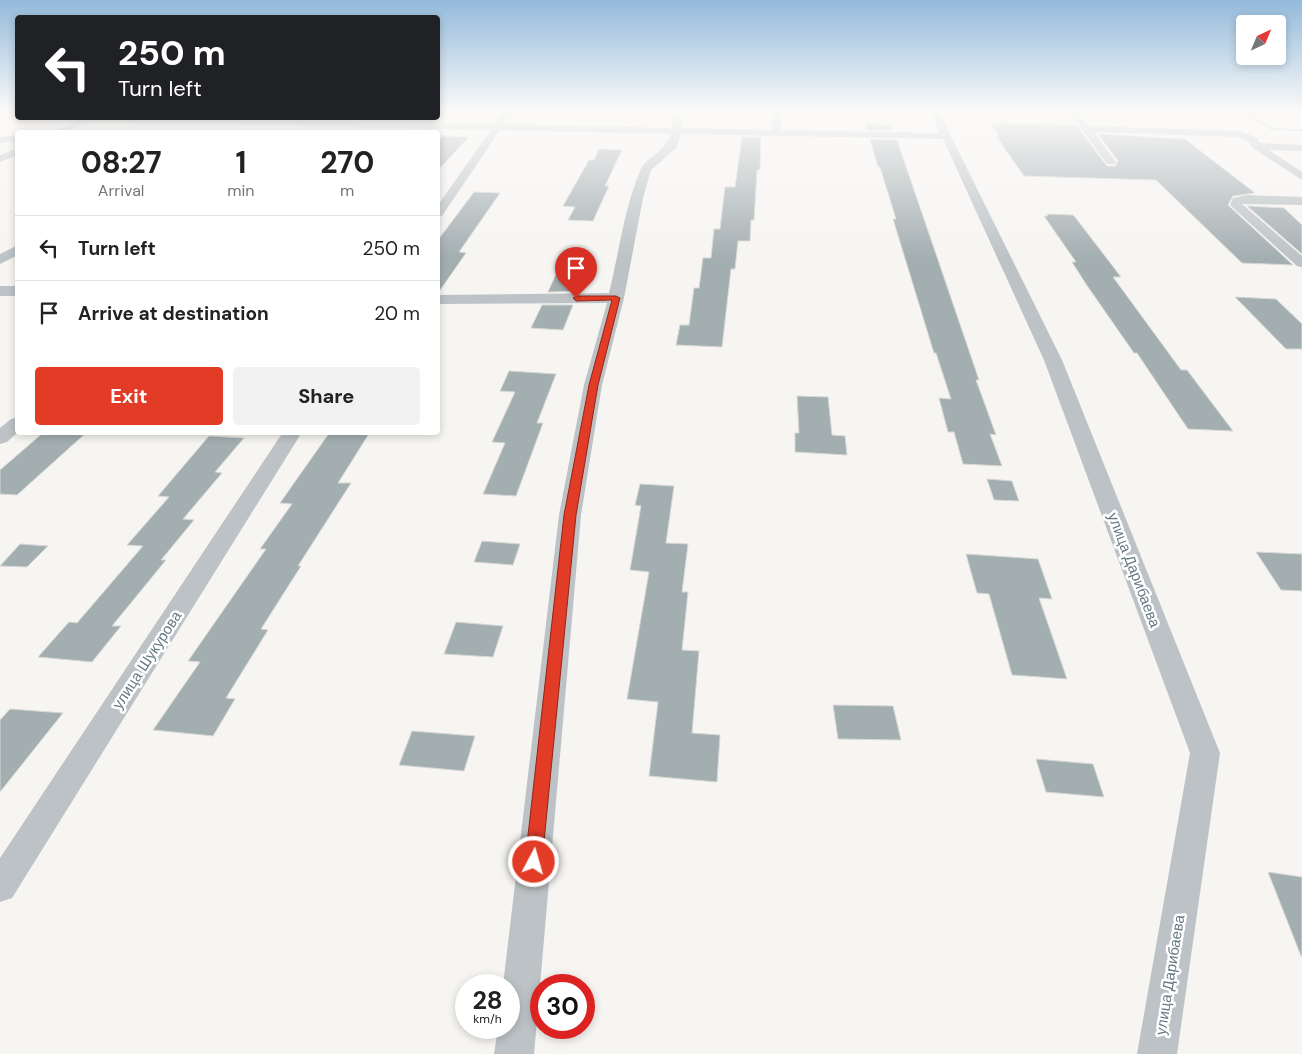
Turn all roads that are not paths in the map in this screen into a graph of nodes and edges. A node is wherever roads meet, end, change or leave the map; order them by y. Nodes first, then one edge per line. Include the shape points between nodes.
1 (473, 161) edge
2 (655, 161) edge
3 (959, 161) edge
4 (1279, 161) edge
5 (1302, 177) edge
6 (1302, 201) edge
7 (440, 210) edge
8 (15, 251) edge
9 (0, 260) edge
10 (1302, 262) edge
11 (0, 291) edge
12 (15, 291) edge
13 (616, 298) junction
14 (440, 299) edge
15 (15, 426) edge
16 (291, 435) edge
17 (0, 438) edge
18 (0, 887) edge
19 (514, 1054) edge
20 (1157, 1054) edge

1 - 7 street
2 - 13 street via 646,169 637,198
3 - 20 street, улица Дарибаева via 1053,360 1205,753
4 - 5 street
6 - 10 street via 1247,199 1237,200 1236,205
8 - 9 street
11 - 12 street
13 - 14 street
13 - 19 street via 593,385 570,515
15 - 17 street
16 - 18 street, улица Шукурова

